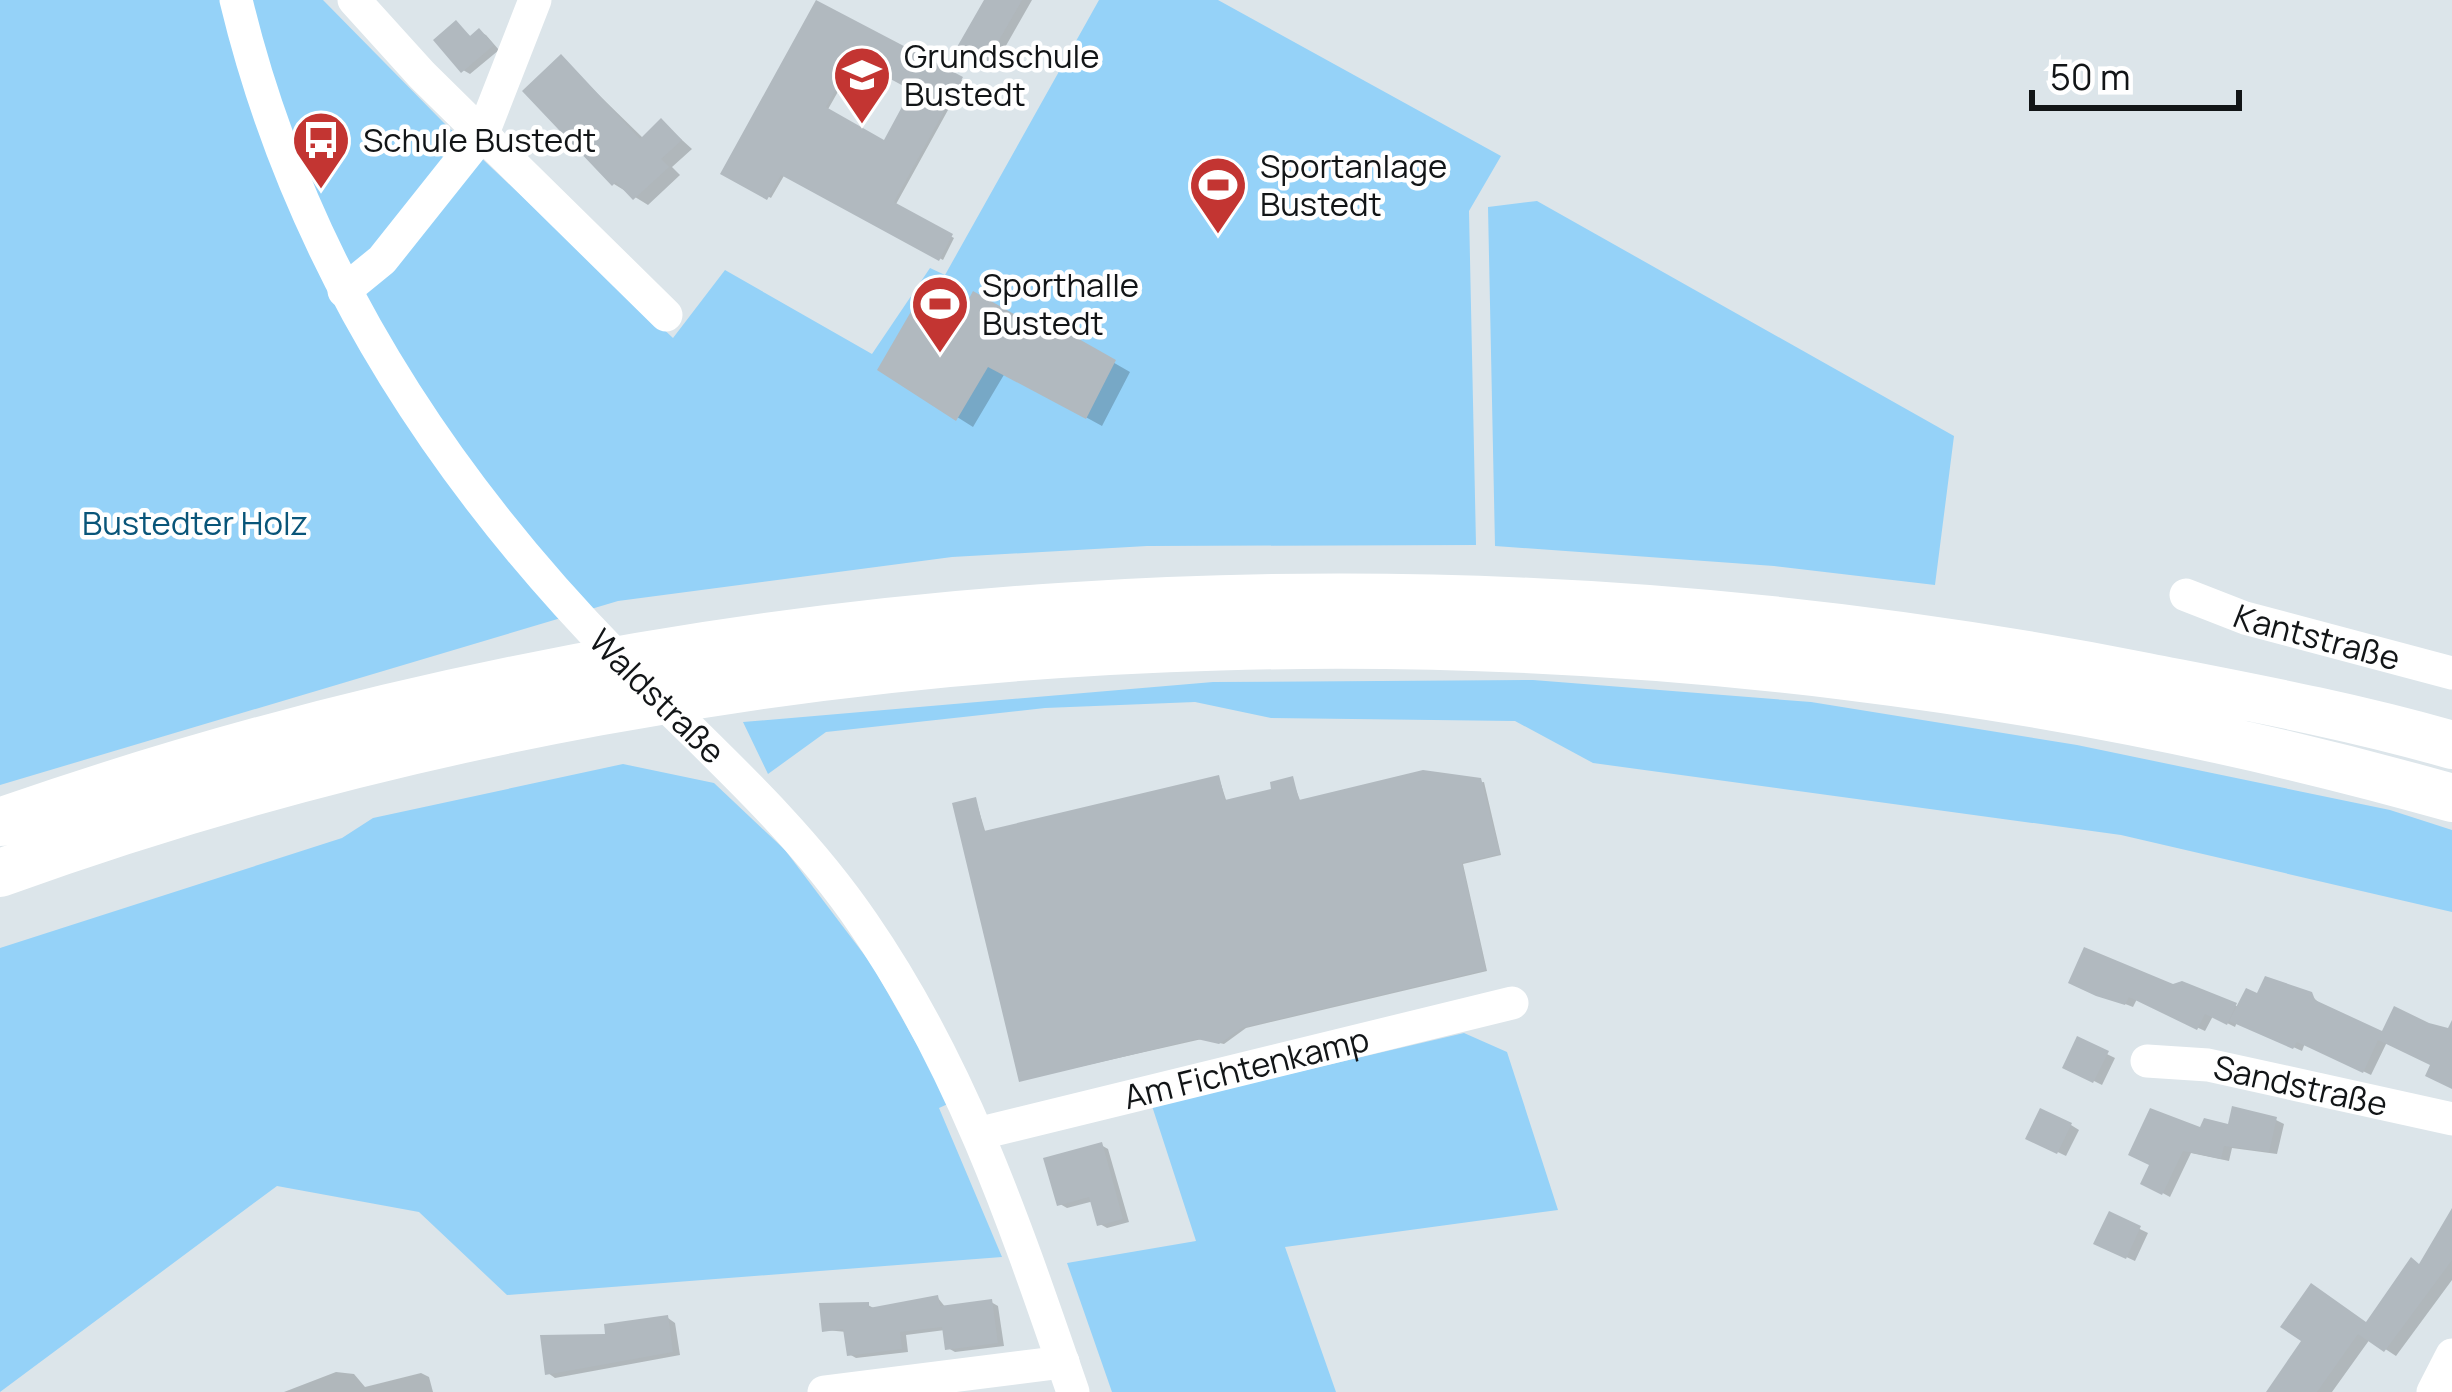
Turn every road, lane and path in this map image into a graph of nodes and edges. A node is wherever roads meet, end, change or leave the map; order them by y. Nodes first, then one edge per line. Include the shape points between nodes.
1 (236, 0) edge
2 (354, 0) edge
3 (535, 0) edge
4 (483, 133) junction
5 (344, 291) junction
6 (666, 315) dead end
7 (2186, 595) dead end
8 (2452, 673) edge
9 (2452, 745) edge
10 (2452, 798) edge
11 (0, 822) edge
12 (0, 873) edge
13 (1512, 1003) dead end
14 (2147, 1061) dead end
15 (2452, 1119) edge
16 (981, 1133) junction
17 (2452, 1355) edge
18 (1068, 1377) edge
19 (824, 1392) edge
20 (2433, 1392) edge

1 - 5 street, Waldstraße via 284,161
2 - 4 street
3 - 4 street
4 - 5 street via 382,260
4 - 6 street
5 - 16 street, Waldstraße via 435,442 542,577 765,804 863,922
7 - 8 street, Kantstraße
9 - 11 highway via 2043,656 1786,619 1540,600 1251,598 1022,608 536,674 279,736
10 - 12 highway via 2090,715 1791,668 1543,650 1247,647 998,659 767,685 565,721 298,780
13 - 16 street, Am Fichtenkamp
14 - 15 street, Sandstraße via 2208,1065
16 - 18 street, Waldstraße
17 - 20 street
18 - 19 street

